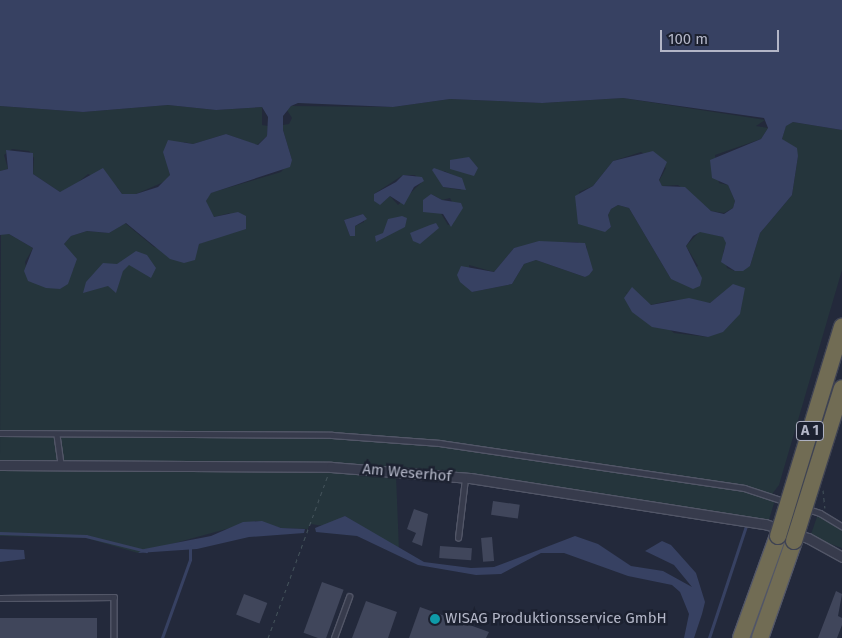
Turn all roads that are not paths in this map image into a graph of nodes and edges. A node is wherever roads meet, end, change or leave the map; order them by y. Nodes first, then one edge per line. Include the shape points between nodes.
1 (842, 327) edge
2 (842, 388) edge
3 (0, 433) edge
4 (57, 435) junction
5 (0, 464) edge
6 (61, 464) junction
7 (465, 478) junction
8 (842, 526) edge
9 (458, 538) dead end
10 (801, 539) junction
11 (842, 557) edge
12 (349, 597) dead end
13 (0, 598) edge
14 (114, 638) edge
15 (334, 638) edge
16 (741, 638) edge
17 (760, 638) edge

1 - 16 highway, A 1, bridge via 778,536
2 - 10 highway, A 1, bridge
3 - 4 lane
4 - 6 lane
4 - 8 lane via 332,435 440,443 726,485 771,495 827,516
5 - 6 street, Am Weserhof
6 - 7 street, Am Weserhof via 331,467
7 - 9 lane
7 - 10 street, Am Weserhof via 731,518
10 - 11 street, Am Weserhof
10 - 17 highway, A 1
12 - 15 lane
13 - 14 lane via 114,597

